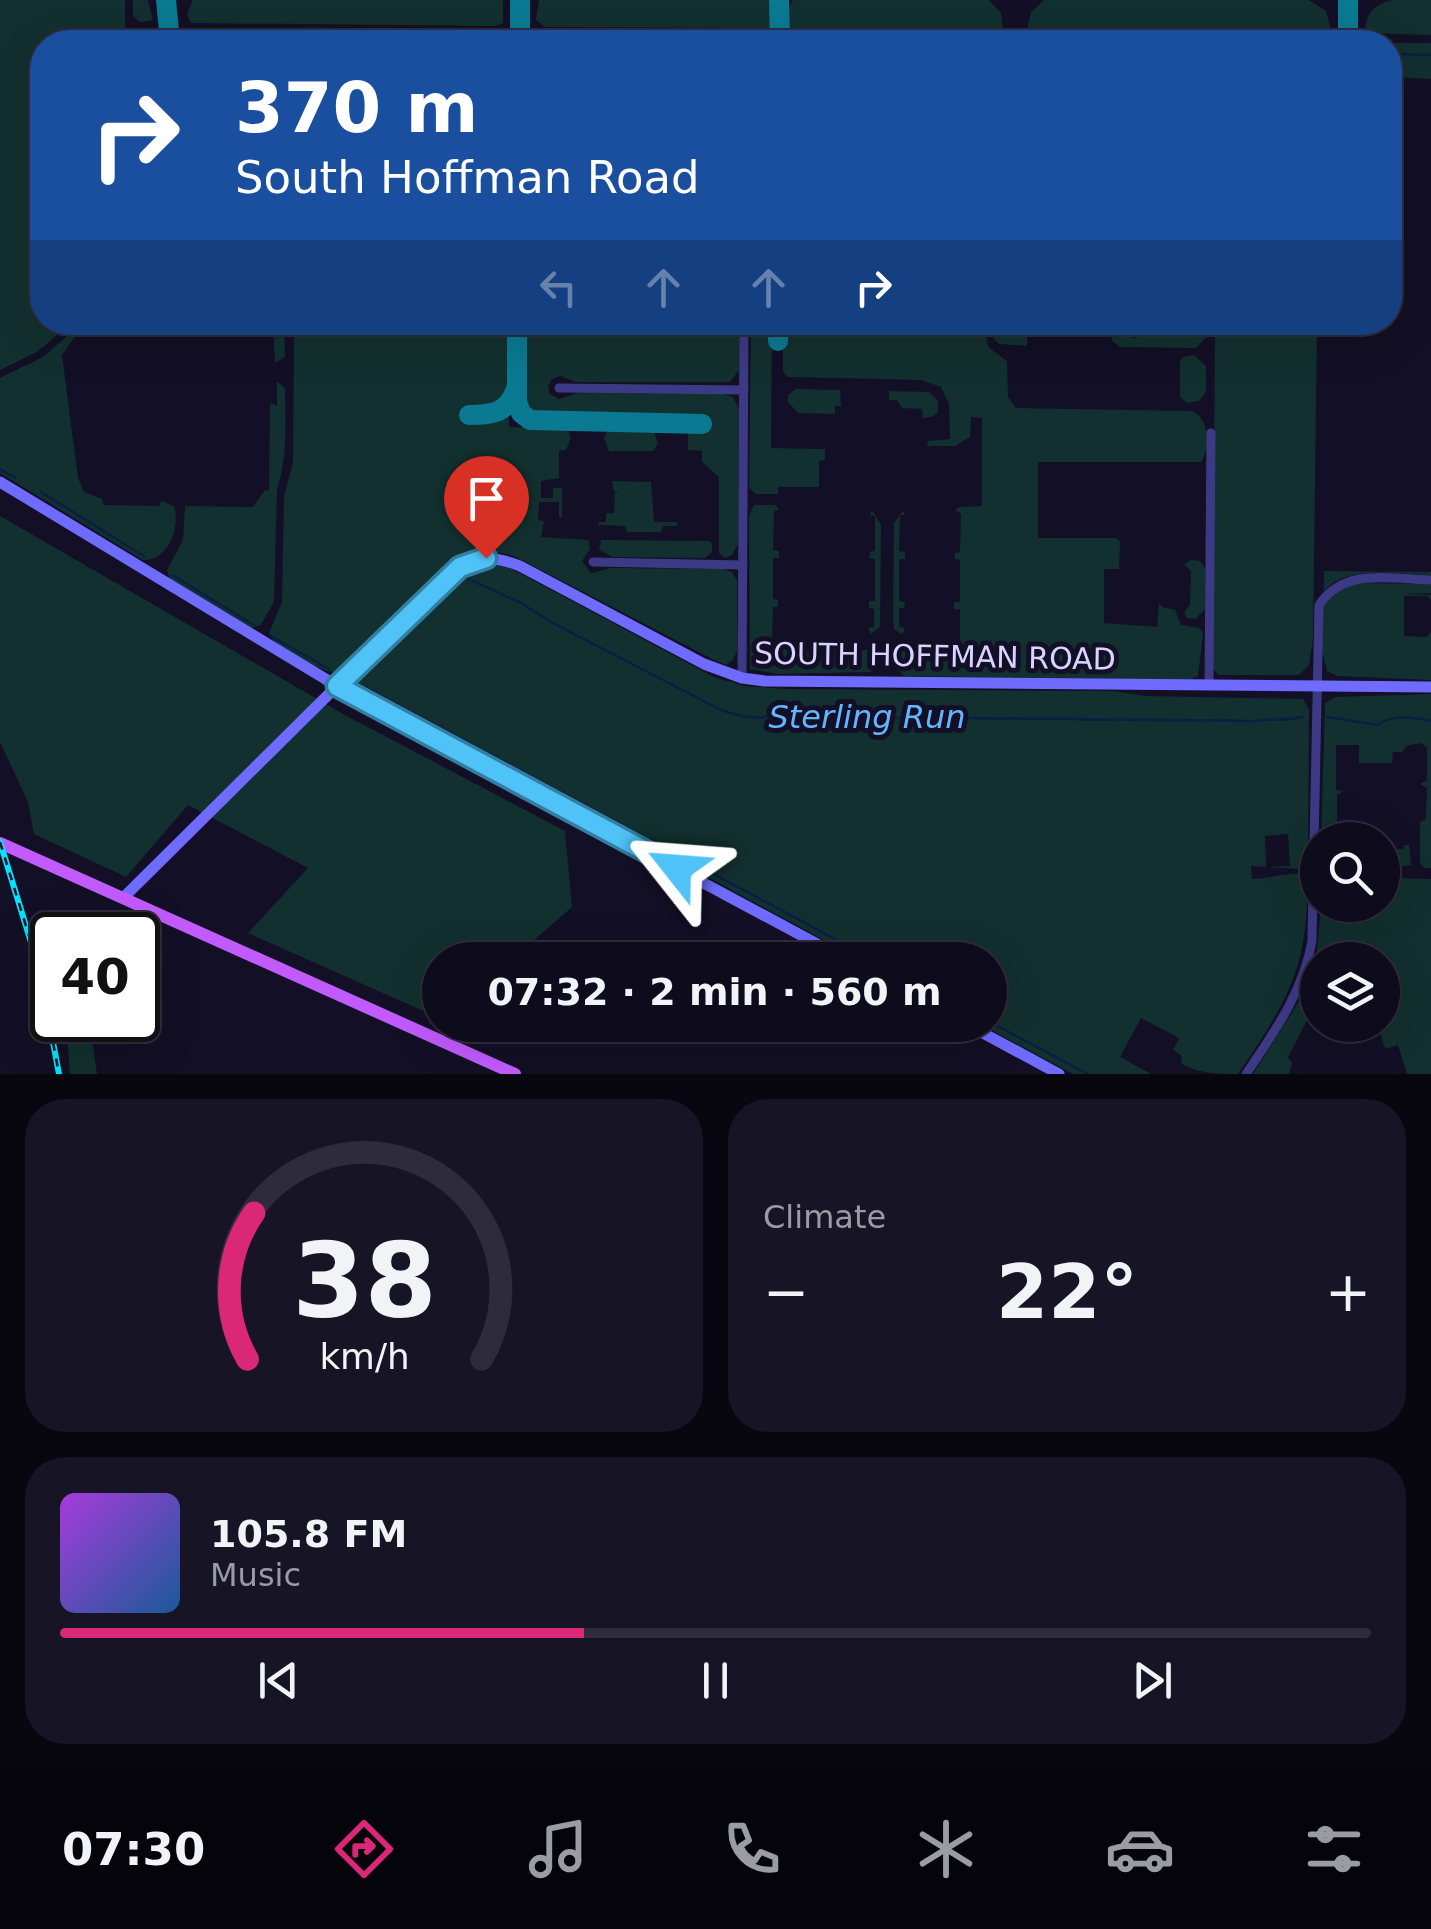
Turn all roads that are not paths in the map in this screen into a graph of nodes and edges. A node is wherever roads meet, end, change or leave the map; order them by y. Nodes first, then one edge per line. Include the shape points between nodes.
1 (744, 335) edge
2 (559, 388) dead end
3 (744, 390) junction
4 (1211, 433) dead end
5 (0, 482) edge
6 (594, 562) dead end
7 (743, 565) junction
8 (1431, 580) edge
9 (742, 678) junction
10 (337, 686) junction
11 (1209, 686) junction
12 (1316, 687) junction
13 (1431, 687) edge
14 (0, 843) edge
15 (123, 898) junction
16 (813, 942) edge
17 (1000, 1042) edge
18 (489, 1069) edge
19 (515, 1074) edge
20 (1059, 1074) edge
21 (1246, 1074) edge

1 - 3 street
2 - 3 street
3 - 7 street
4 - 11 street
5 - 10 street
6 - 7 street
7 - 9 street
8 - 12 street via 1338,583 1319,605
9 - 10 street, SOUTH HOFFMAN ROAD via 495,558 460,567
9 - 11 street, SOUTH HOFFMAN ROAD
10 - 15 street, SOUTH HOFFMAN ROAD
10 - 16 street
11 - 12 street, SOUTH HOFFMAN ROAD
12 - 13 street, SOUTH HOFFMAN ROAD
12 - 21 street via 1311,947 1291,1006
14 - 15 main road
15 - 18 main road
17 - 20 street
18 - 19 main road

